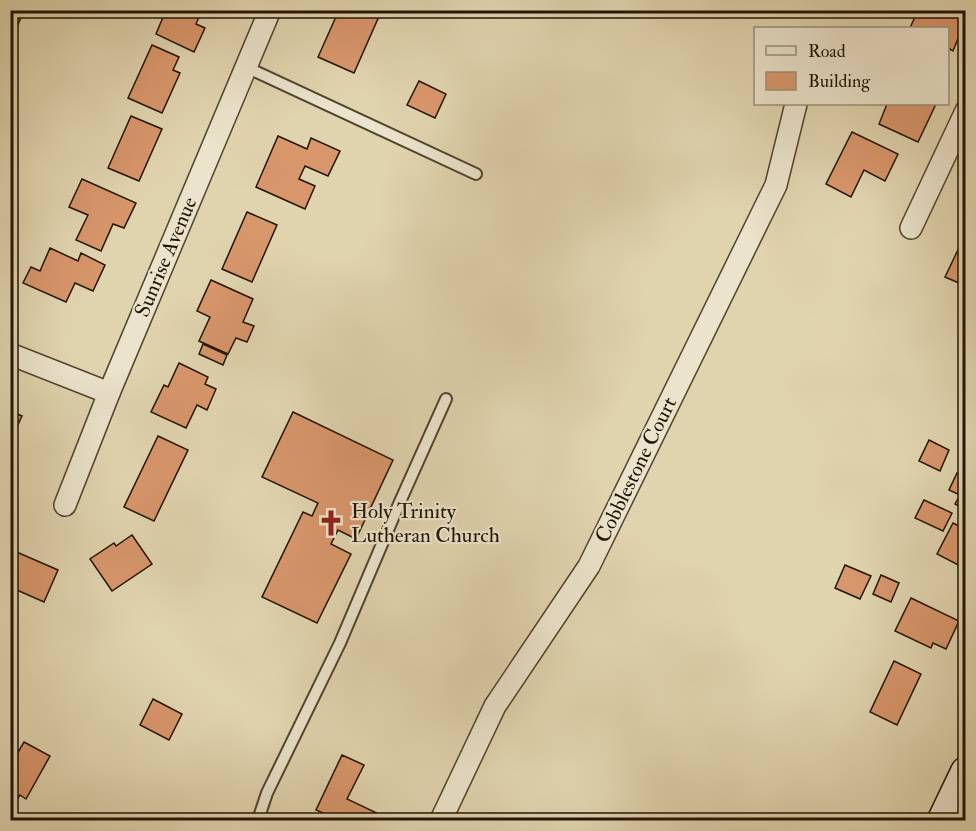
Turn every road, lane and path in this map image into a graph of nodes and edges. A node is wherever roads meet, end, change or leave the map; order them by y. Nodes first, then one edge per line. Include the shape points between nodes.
1 (270, 10) edge
2 (246, 67) junction
3 (796, 105) edge
4 (966, 111) edge
5 (476, 174) dead end
6 (911, 228) dead end
7 (10, 354) edge
8 (109, 393) junction
9 (446, 399) dead end
10 (65, 505) dead end
11 (966, 772) edge
12 (258, 820) edge
13 (441, 820) edge
14 (943, 820) edge

1 - 2 street, Sunrise Avenue
2 - 5 lane
2 - 8 street, Sunrise Avenue
3 - 13 street, Cobblestone Court via 776,185 589,566 495,706
4 - 6 street
7 - 8 street
8 - 10 street, Sunrise Avenue
9 - 12 lane
11 - 14 main road

